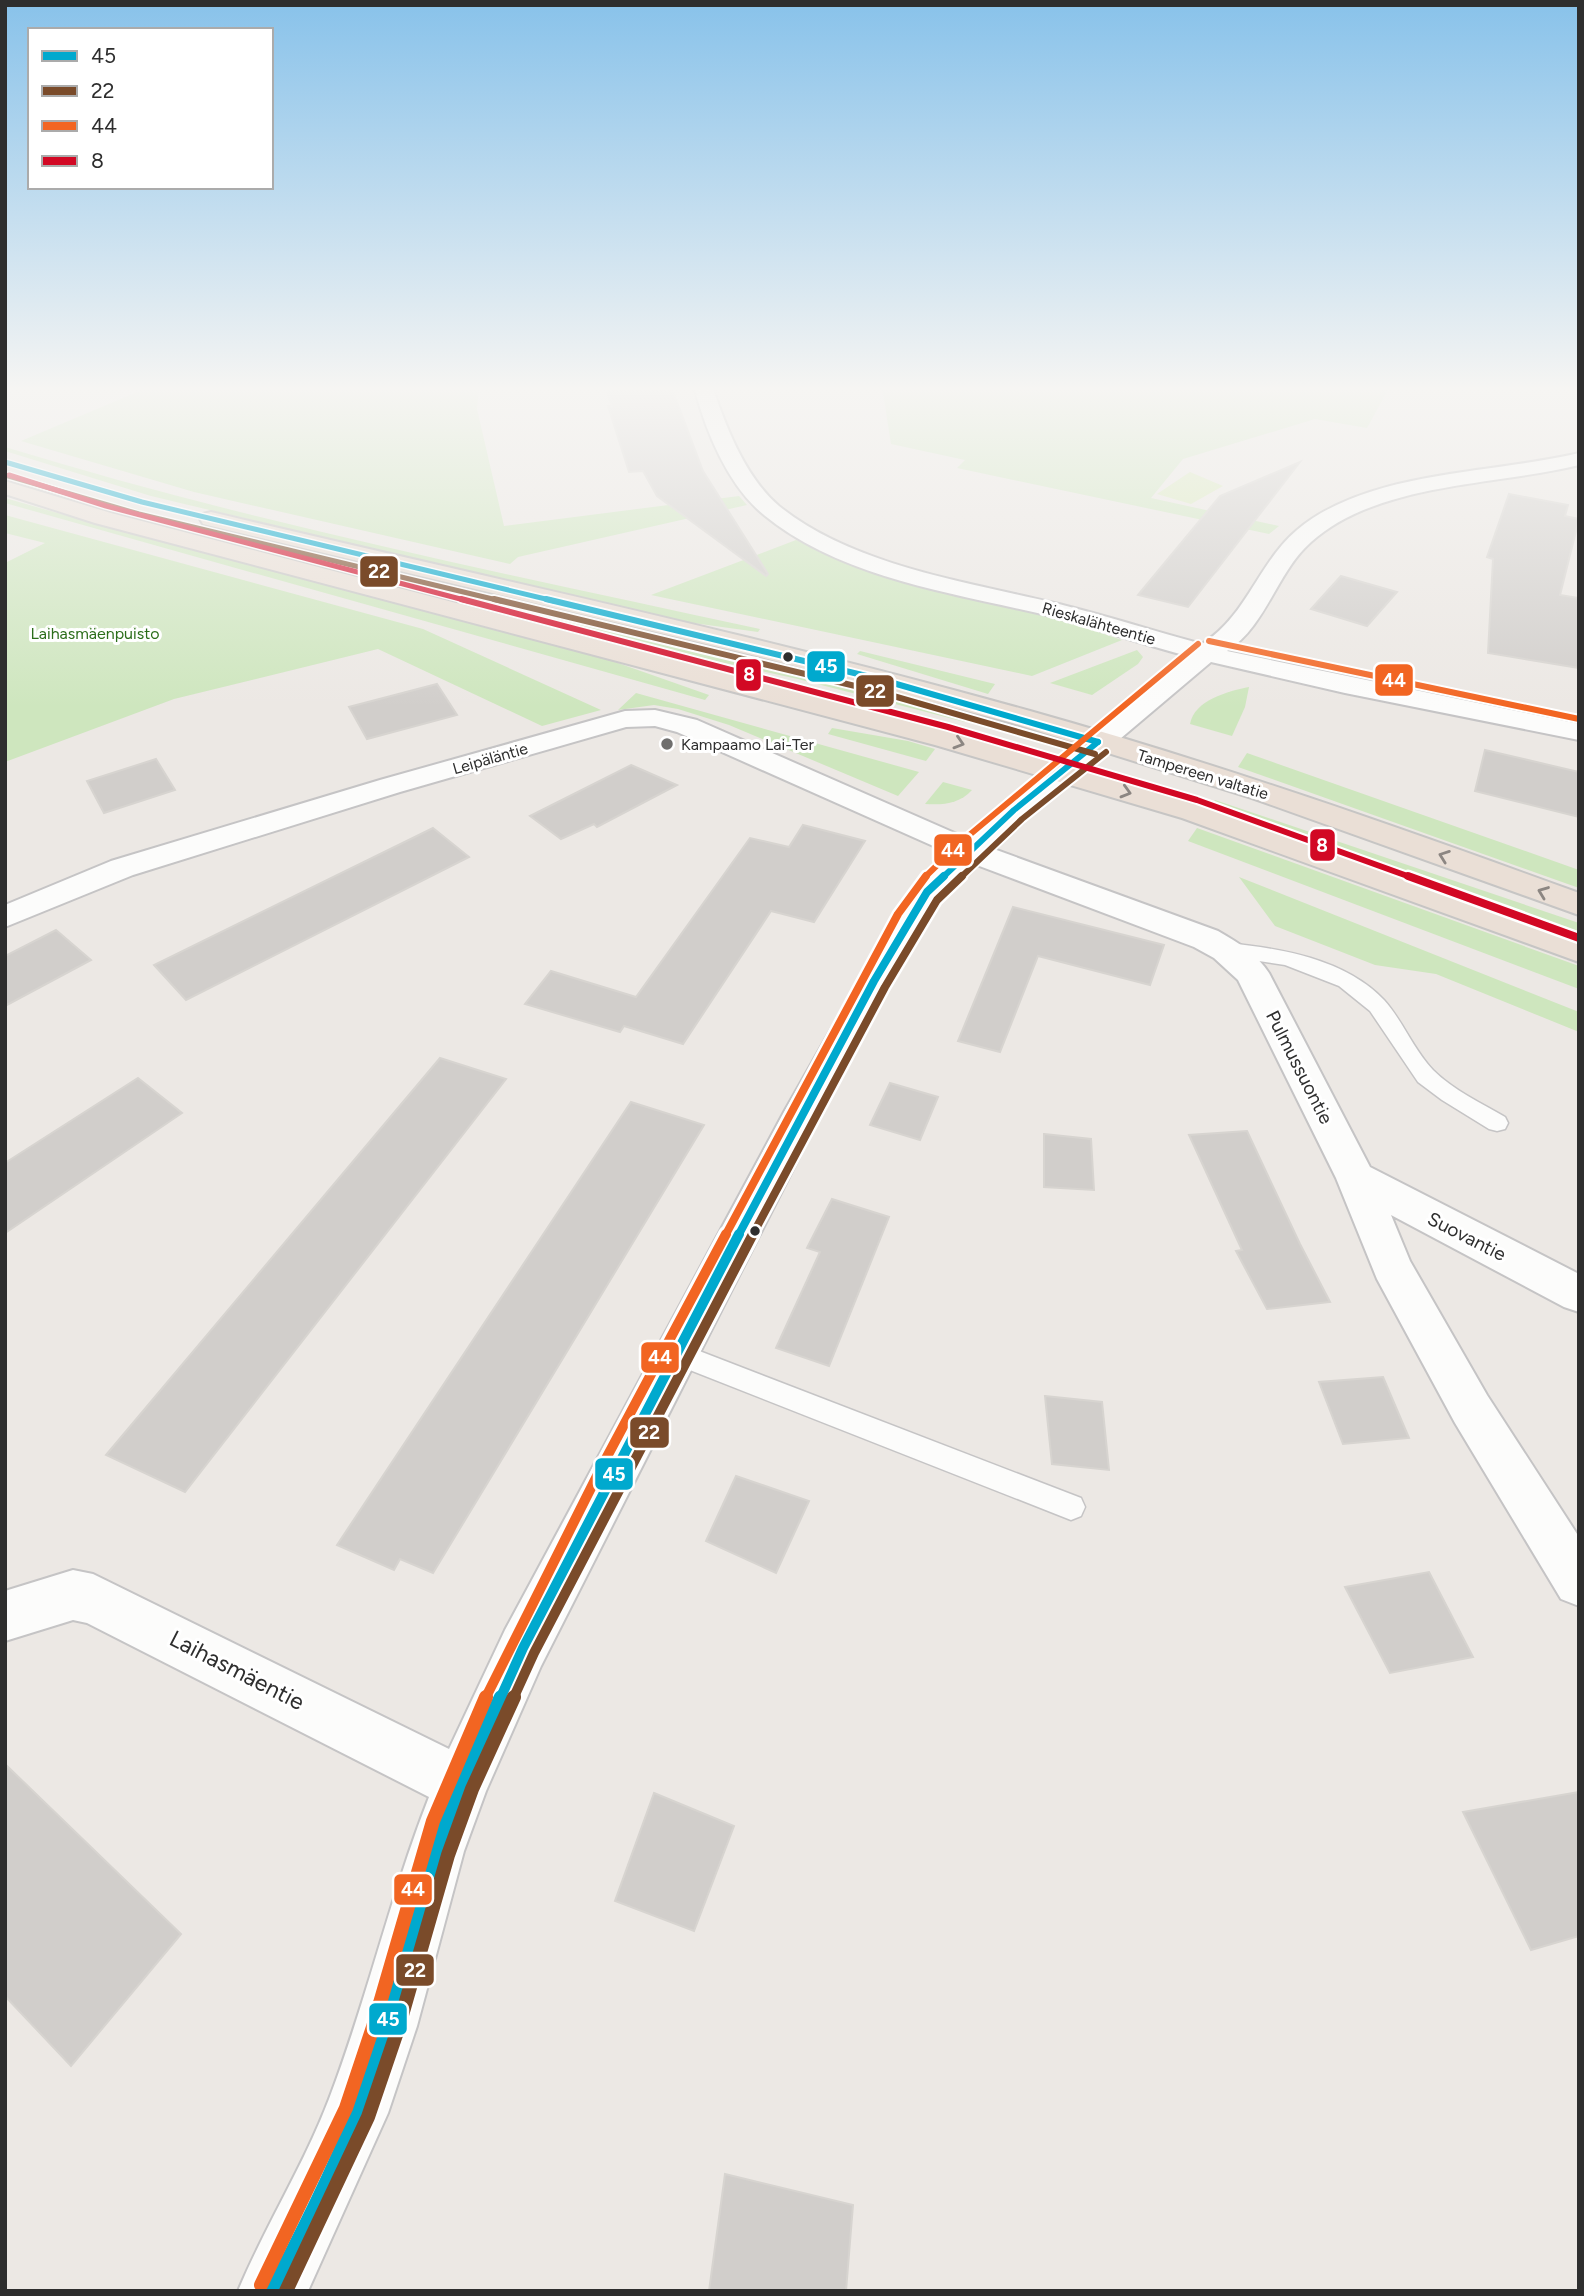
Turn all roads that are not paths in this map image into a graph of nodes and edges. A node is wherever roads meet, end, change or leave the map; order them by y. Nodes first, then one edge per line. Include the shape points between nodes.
1 (24, 493) edge
2 (112, 493) edge
3 (755, 493) edge
4 (1399, 493) edge
5 (1206, 653) junction
6 (1579, 732) edge
7 (1098, 742) junction
8 (1060, 773) junction
9 (968, 850) junction
10 (1579, 905) edge
11 (5, 917) edge
12 (1226, 950) junction
13 (1579, 951) edge
14 (1497, 1124) dead end
15 (1356, 1178) junction
16 (1579, 1294) edge
17 (676, 1353) junction
18 (1071, 1507) dead end
19 (1579, 1582) edge
20 (5, 1616) edge
21 (461, 1784) junction
22 (272, 2291) edge

1 -> 8 highway
2 - 7 highway, Tampereen valtatie via 917,689
3 - 5 street, Rieskalähteentie via 782,518 834,548 883,566
4 - 5 street via 1333,517 1295,543 1239,628
5 - 6 street, Rieskalähteentie
5 - 7 street
7 - 8 street
10 -> 7 highway, Tampereen valtatie via 1235,783
8 - 9 street
8 -> 13 highway via 1193,812
9 - 11 street, Leipäläntie via 687,726 655,718 635,719 390,786 122,868
9 - 12 street, Pulmussuontie via 1180,927
9 - 17 street via 927,892 909,920
12 - 14 lane via 1252,951 1310,965 1356,986 1377,1006 1427,1077
12 - 15 street, Pulmussuontie via 1252,973
15 - 16 street, Suovantie
15 - 19 street, Pulmussuontie via 1392,1268 1471,1409
17 - 18 lane
17 - 21 street via 523,1648
20 - 21 street, Laihasmäentie via 73,1595 93,1599
21 - 22 street via 356,2113

